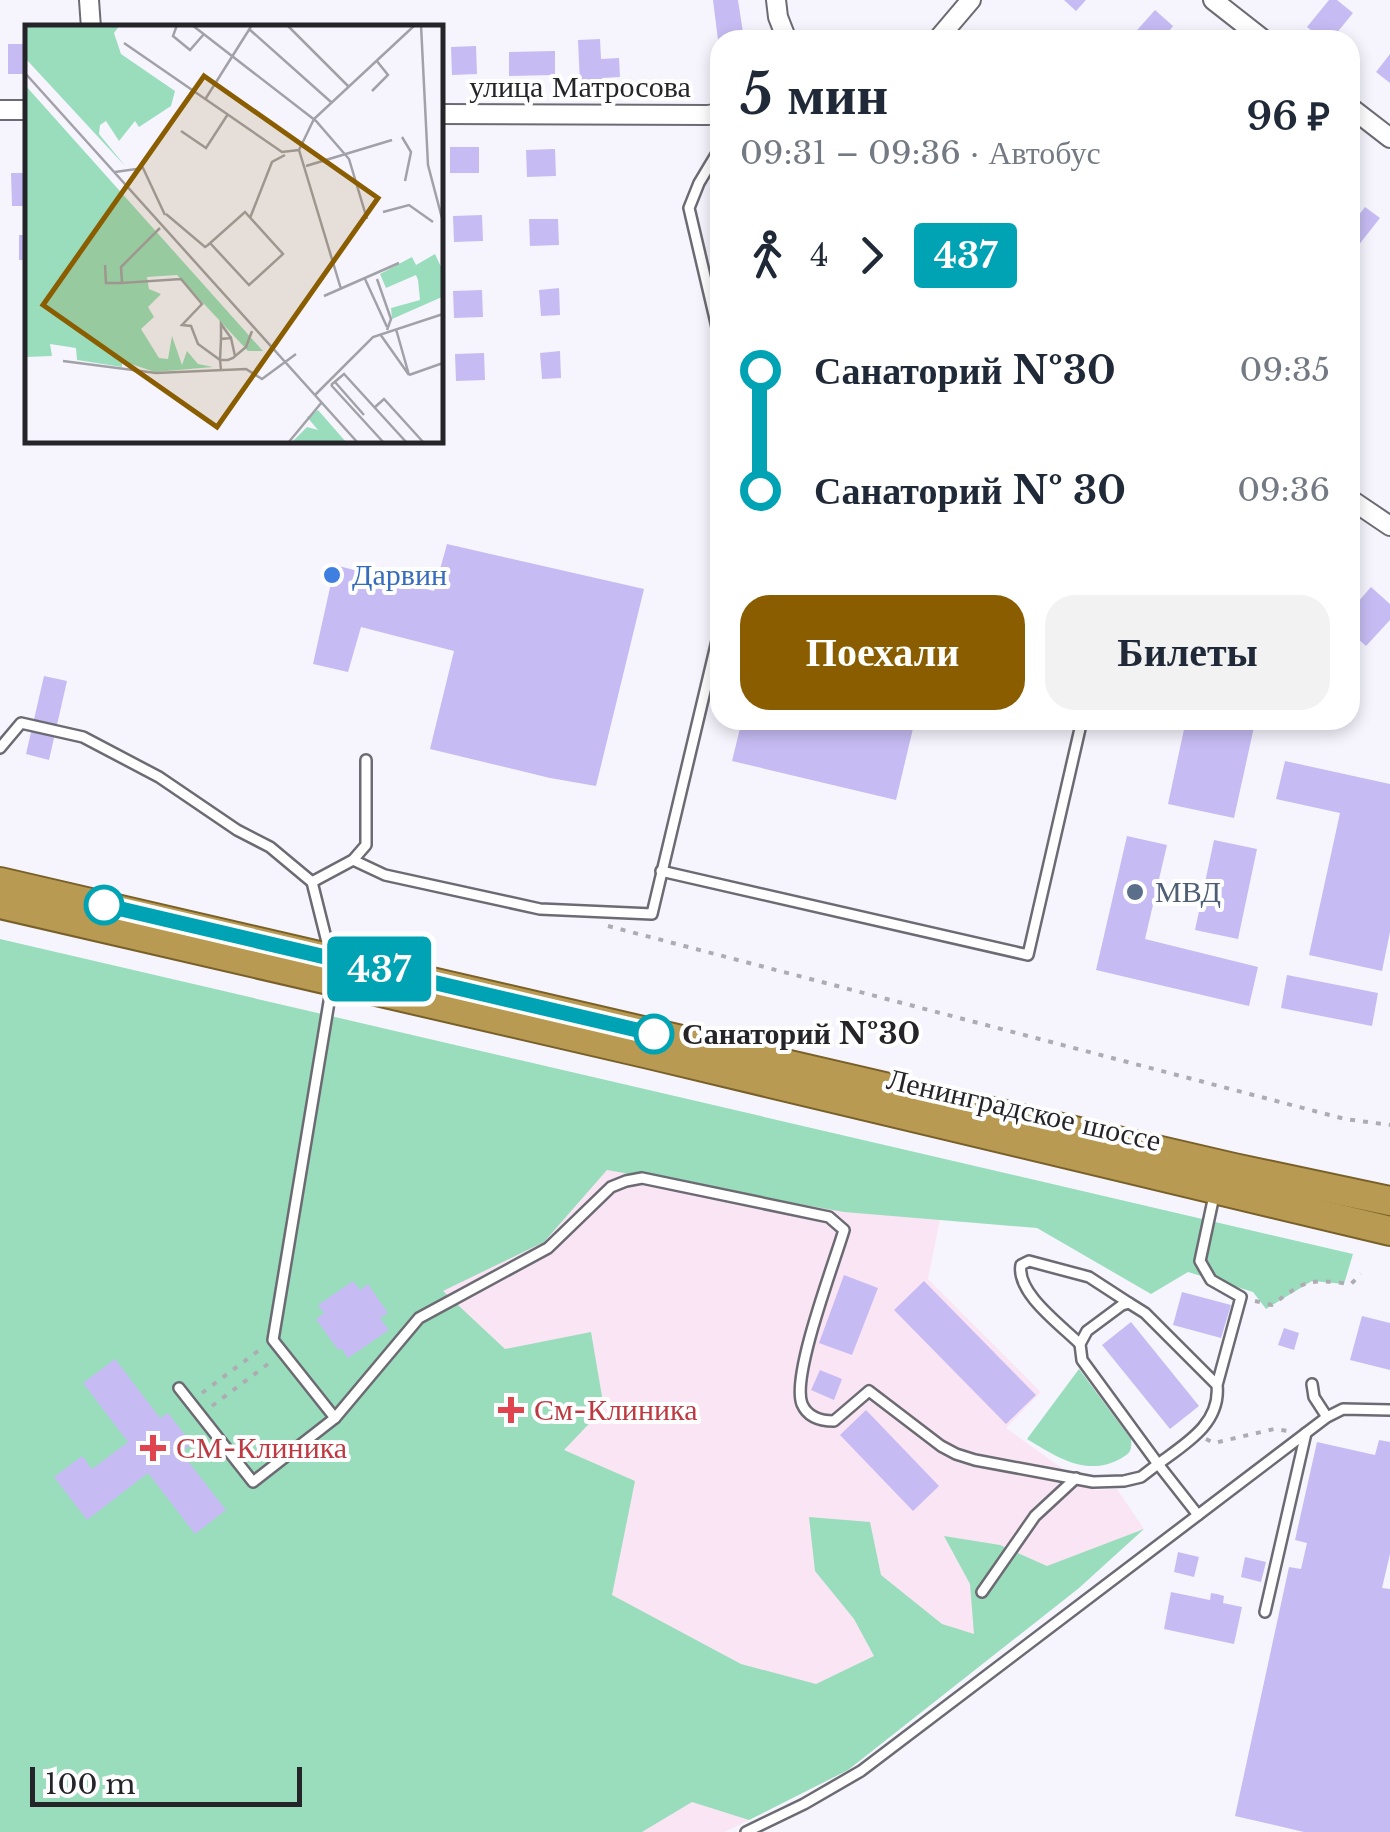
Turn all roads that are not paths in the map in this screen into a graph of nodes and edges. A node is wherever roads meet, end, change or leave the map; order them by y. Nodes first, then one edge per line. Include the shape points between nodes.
1 (89, 0) edge
2 (776, 0) edge
3 (970, 0) edge
4 (1213, 0) edge
5 (91, 25) edge
6 (783, 30) edge
7 (945, 30) edge
8 (1251, 30) edge
9 (442, 114) edge
10 (710, 115) edge
11 (1360, 115) edge
12 (1390, 138) edge
13 (710, 165) edge
14 (710, 297) edge
15 (1360, 506) edge
16 (1390, 526) edge
17 (710, 670) edge
18 (1080, 730) edge
19 (0, 748) edge
20 (366, 760) dead end
21 (353, 860) junction
22 (662, 871) junction
23 (0, 882) edge
24 (312, 882) junction
25 (0, 904) edge
26 (331, 969) junction
27 (1216, 1189) junction
28 (1390, 1201) edge
29 (1390, 1231) edge
30 (1129, 1302) junction
31 (1080, 1344) junction
32 (1312, 1384) dead end
33 (1217, 1385) junction
34 (179, 1388) dead end
35 (1390, 1410) edge
36 (1327, 1417) junction
37 (335, 1418) junction
38 (1306, 1433) junction
39 (1158, 1464) junction
40 (1076, 1478) junction
41 (1198, 1515) junction
42 (982, 1592) dead end
43 (1265, 1612) dead end
44 (746, 1832) edge

1 - 5 street
2 - 6 street
3 - 7 street
4 - 8 street
9 - 10 street, улица Матросова
11 - 12 street
13 - 14 lane via 689,208
15 - 16 street
17 - 22 lane
18 - 22 lane via 1028,956
19 - 24 lane via 22,723 83,738 159,777
20 - 21 lane via 366,844
21 - 22 lane via 385,875 540,909 652,914
21 - 24 lane
23 - 26 highway, Ленинградское шоссе
24 - 26 lane
25 - 26 highway, Ленинградское шоссе
26 - 27 highway, Ленинградское шоссе
26 - 28 highway, Ленинградское шоссе
26 - 37 lane via 273,1340
27 - 29 highway, Ленинградское шоссе
27 - 33 lane via 1200,1261 1211,1280 1241,1297
30 - 31 lane
30 - 31 lane via 1089,1277 1029,1261 1021,1265 1029,1294
30 - 33 lane
31 - 39 lane via 1082,1360
32 - 36 lane
33 - 39 lane via 1208,1422
34 - 37 lane via 253,1482
35 - 36 lane via 1342,1409
36 - 38 lane
37 - 40 lane via 418,1318 548,1248 611,1187 642,1178 830,1217 844,1230 799,1386 806,1410 820,1421 834,1420 869,1391 956,1454
38 - 41 lane
38 - 43 lane
39 - 40 lane via 1124,1481
39 - 41 lane
40 - 42 lane via 1036,1516
41 - 44 lane via 861,1771

